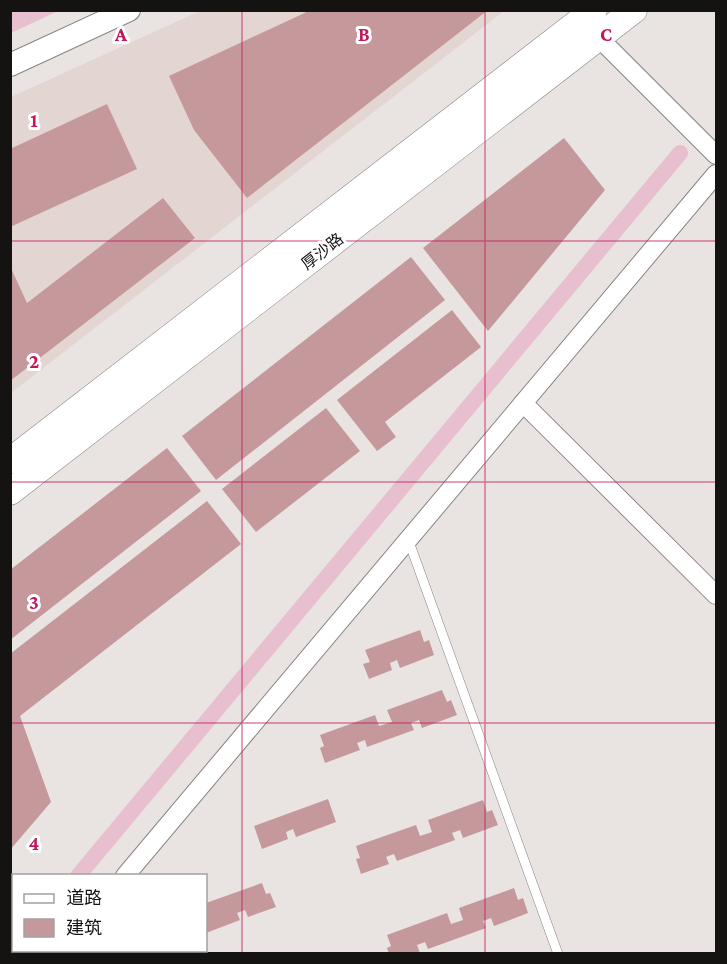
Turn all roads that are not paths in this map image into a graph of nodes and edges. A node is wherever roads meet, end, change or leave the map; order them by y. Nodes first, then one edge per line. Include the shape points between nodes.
1 (129, 10) edge
2 (628, 15) edge
3 (588, 20) edge
4 (10, 65) edge
5 (717, 154) edge
6 (717, 174) edge
7 (523, 403) junction
8 (10, 461) edge
9 (10, 492) edge
10 (408, 539) junction
11 (717, 595) edge
12 (127, 874) edge
13 (558, 954) edge

1 - 4 street
2 - 3 main road, 厚沙路
3 - 5 street
3 - 8 main road, 厚沙路
3 - 9 main road, 厚沙路
6 - 7 street
7 - 10 street
7 - 11 street
10 - 12 street
10 - 13 lane

